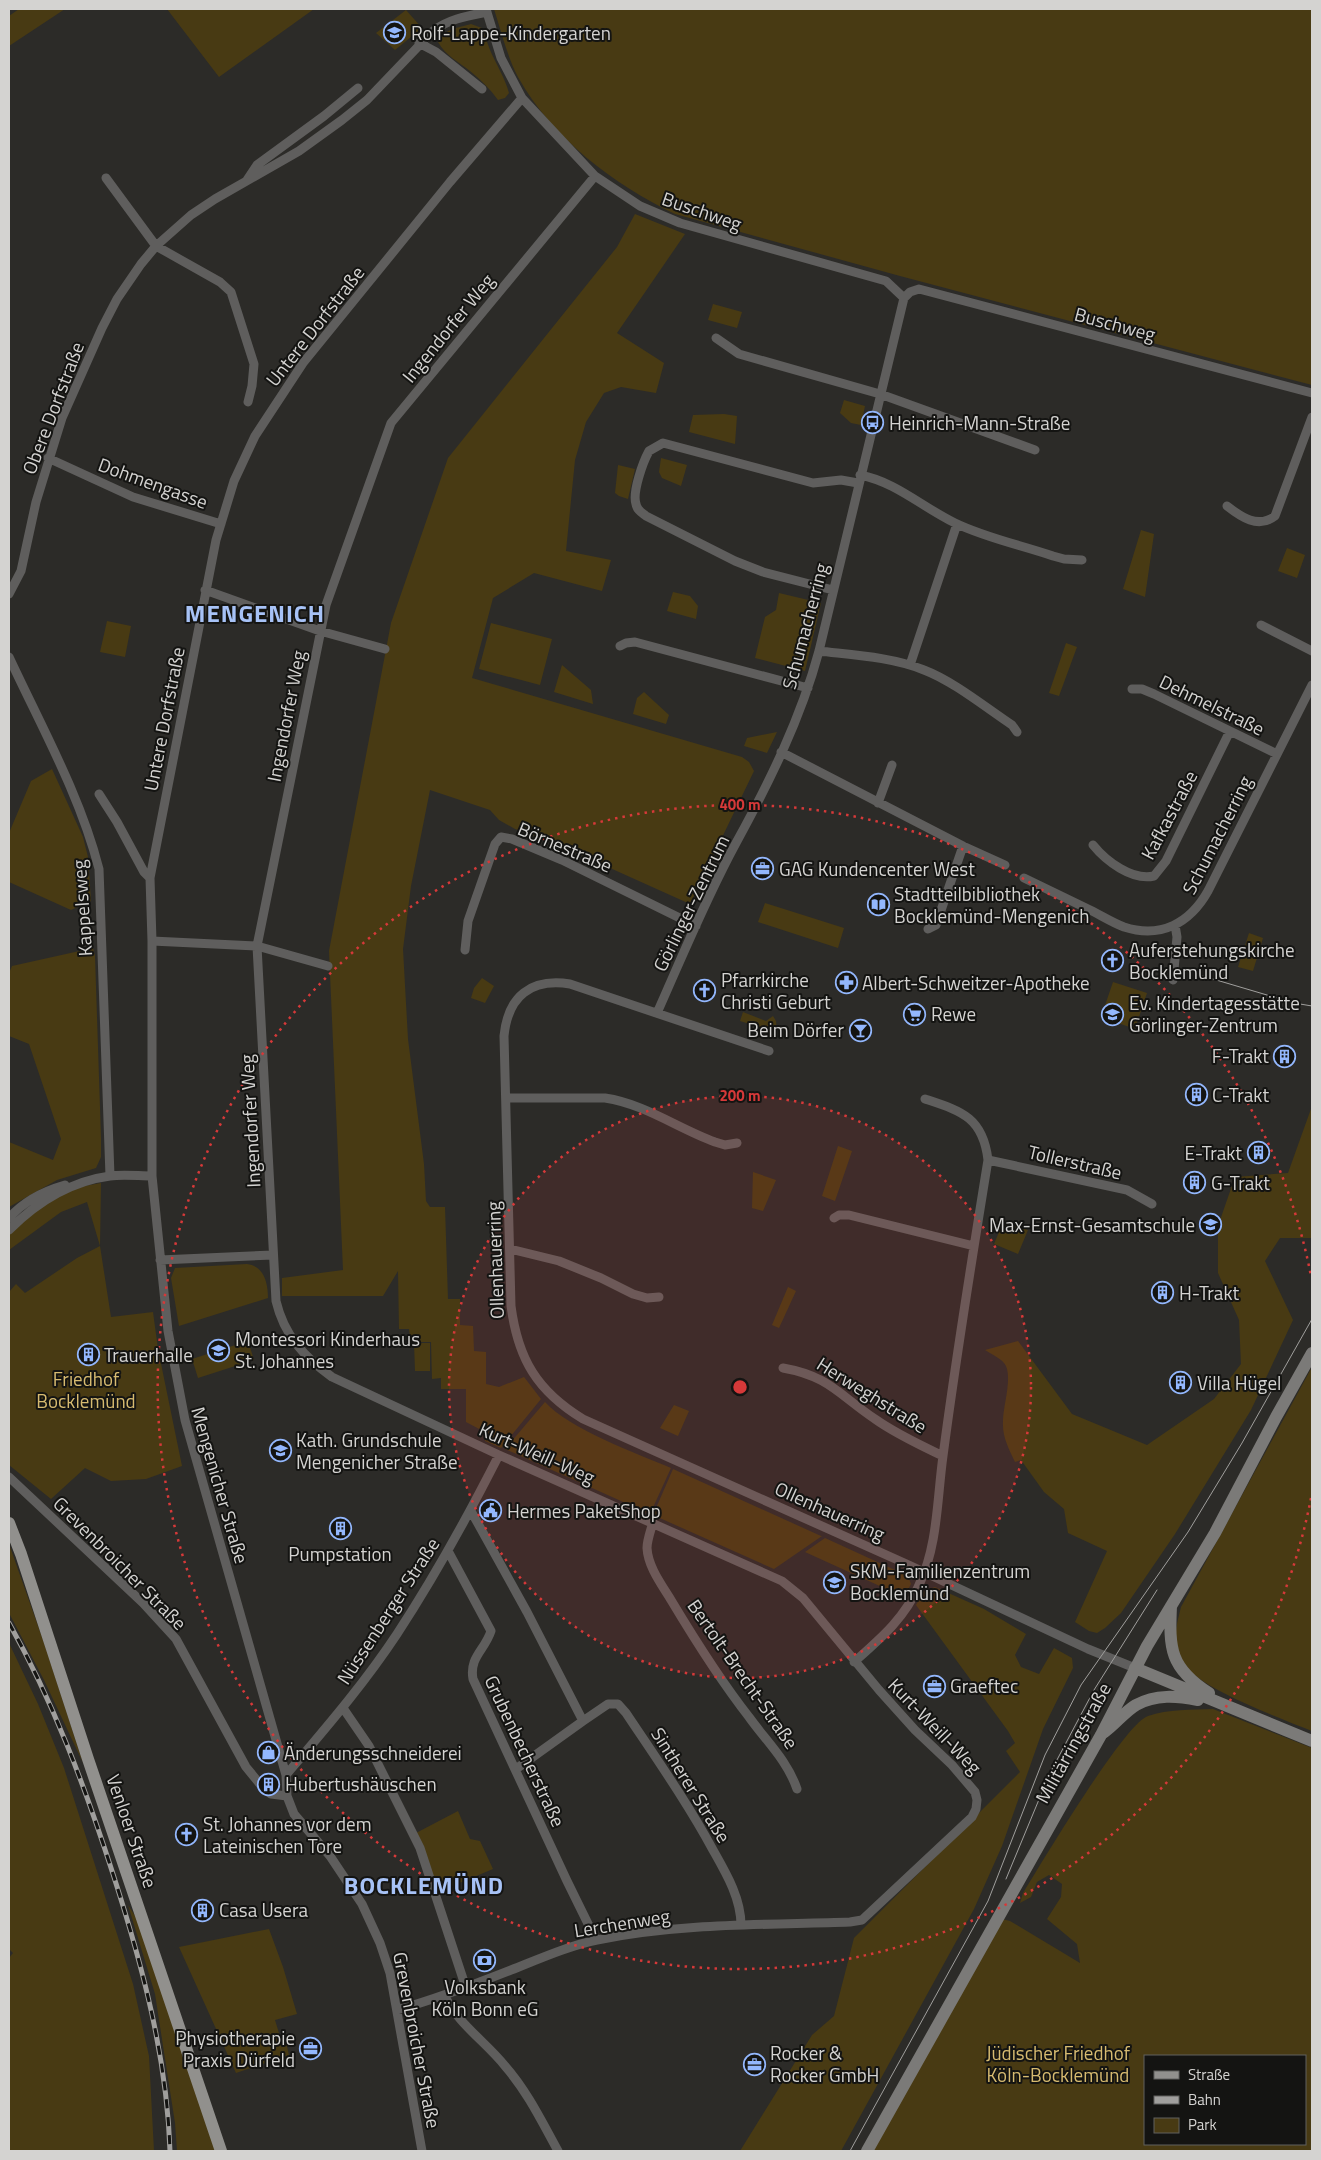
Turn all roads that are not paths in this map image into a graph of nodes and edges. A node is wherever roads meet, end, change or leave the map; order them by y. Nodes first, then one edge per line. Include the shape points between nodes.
1 (486, 11) edge
2 (419, 43) junction
3 (358, 88) dead end
4 (482, 89) dead end
5 (522, 98) junction
6 (595, 176) junction
7 (106, 178) dead end
8 (246, 182) junction
9 (156, 246) junction
10 (907, 295) junction
11 (716, 338) dead end
12 (1312, 393) edge
13 (880, 394) junction
14 (248, 402) dead end
15 (1312, 417) edge
16 (1035, 450) dead end
17 (48, 458) junction
18 (859, 479) junction
19 (1227, 506) dead end
20 (221, 524) junction
21 (957, 524) junction
22 (1082, 560) dead end
23 (206, 590) junction
24 (833, 590) junction
25 (9, 594) edge
26 (1261, 625) dead end
27 (320, 631) junction
28 (620, 646) dead end
29 (385, 649) dead end
30 (819, 651) junction
31 (1312, 651) edge
32 (9, 657) edge
33 (910, 665) junction
34 (1312, 685) edge
35 (808, 688) junction
36 (1132, 689) dead end
37 (1230, 731) junction
38 (1017, 732) dead end
39 (780, 752) junction
40 (1277, 754) junction
41 (892, 765) dead end
42 (99, 794) dead end
43 (878, 803) junction
44 (1093, 845) dead end
45 (963, 846) junction
46 (1005, 865) dead end
47 (150, 878) junction
48 (1024, 878) dead end
49 (1175, 925) junction
50 (696, 926) junction
51 (928, 929) dead end
52 (152, 941) junction
53 (257, 946) junction
54 (465, 950) dead end
55 (328, 966) dead end
56 (1173, 980) dead end
57 (657, 1013) junction
58 (769, 1051) dead end
59 (506, 1098) junction
60 (924, 1099) dead end
61 (737, 1143) dead end
62 (988, 1160) junction
63 (110, 1176) junction
64 (152, 1176) junction
65 (90, 1181) junction
66 (1152, 1204) dead end
67 (9, 1218) edge
68 (834, 1218) dead end
69 (9, 1230) edge
70 (974, 1246) junction
71 (510, 1249) junction
72 (273, 1256) junction
73 (160, 1260) junction
74 (659, 1297) dead end
75 (1312, 1353) edge
76 (782, 1368) dead end
77 (500, 1455) junction
78 (942, 1456) junction
79 (9, 1477) edge
80 (471, 1511) junction
81 (653, 1522) junction
82 (9, 1523) edge
83 (448, 1550) junction
84 (925, 1572) junction
85 (1171, 1604) junction
86 (854, 1662) junction
87 (1135, 1668) junction
88 (1228, 1705) junction
89 (343, 1708) junction
90 (583, 1721) junction
91 (1101, 1735) junction
92 (1312, 1741) edge
93 (516, 1769) junction
94 (286, 1775) junction
95 (797, 1789) dead end
96 (286, 1796) junction
97 (862, 1920) joint
98 (741, 1925) junction
99 (596, 1940) junction
100 (466, 1988) junction
101 (445, 1996) junction
102 (397, 2010) junction
103 (221, 2151) edge
104 (422, 2151) edge
105 (558, 2151) edge
106 (867, 2151) edge

1 - 2 street, Obere Dorfstraße via 441,24
1 - 5 street, Buschweg via 501,58
2 - 4 street via 436,52
2 - 8 street, Obere Dorfstraße via 367,100 299,151
3 - 8 street, Obere Dorfstraße via 256,165
5 - 6 street, Buschweg
5 - 20 street, Untere Dorfstraße via 303,363 255,436 234,481
6 - 10 street, Buschweg via 640,206 680,224 886,281
6 - 27 street, Ingendorfer Weg via 391,423
7 - 9 street
8 - 9 street, Obere Dorfstraße via 191,215
9 - 14 street via 220,282 231,292 254,364
9 - 17 street, Obere Dorfstraße via 128,282 102,328
10 - 12 street, Buschweg via 919,290 929,292
10 - 13 street, Schumacherring
11 - 13 street via 738,354
13 - 16 street
13 - 18 street, Schumacherring
15 - 19 street via 1275,516 1258,523
17 - 20 street, Dohmengasse via 133,497
17 - 25 street, Obere Dorfstraße via 21,571
18 - 21 street via 875,478 891,485
18 - 24 street, Schumacherring
18 - 24 street via 813,482 663,443 649,450 636,493 638,510 646,516 735,561 763,572
20 - 23 street, Untere Dorfstraße
21 - 22 street via 1053,556
21 - 33 street
23 - 27 street
23 - 47 street, Untere Dorfstraße
24 - 30 street, Schumacherring
26 - 31 street
27 - 29 street
27 - 53 street, Ingendorfer Weg
28 - 35 street via 635,642
30 - 33 street
30 - 35 street, Schumacherring
32 - 63 street, Kappelsweg via 70,787 99,869
33 - 38 street via 942,678 1012,725
34 - 40 street, Schumacherring
35 - 39 street, Schumacherring
36 - 37 street, Dehmelstraße via 1154,694
37 - 40 street, Dehmelstraße
37 - 44 street, Kafkastraße via 1166,861 1154,876 1140,876 1113,864
39 - 43 street
39 - 50 street, Görlinger-Zentrum
40 - 49 street, Schumacherring via 1199,907
41 - 43 street
42 - 47 street
43 - 45 street
45 - 46 street
45 - 51 street via 936,925
47 - 52 street, Untere Dorfstraße
48 - 49 street, Schumacherring via 1125,927 1146,931
49 - 56 street
50 - 54 street, Börnestraße via 562,860 501,837 495,844 468,920
50 - 57 street, Görlinger-Zentrum
52 - 53 street
52 - 64 street, Untere Dorfstraße
53 - 55 street
53 - 72 street, Ingendorfer Weg
57 - 58 street, Ollenhauerring
57 - 59 street, Ollenhauerring via 570,984 547,982 534,986 516,999 506,1021
59 - 61 street via 618,1100 636,1104 708,1140 725,1145
59 - 71 street, Ollenhauerring
60 - 62 street via 965,1113 981,1132
62 - 66 street, Tollerstraße via 1127,1190
62 - 70 street
63 - 64 street
63 - 65 street
64 - 73 street, Mengenicher Straße
65 - 67 street via 77,1181 48,1190 25,1203
65 - 69 street via 50,1196
68 - 70 street via 849,1215
70 - 78 street
71 - 74 street via 559,1261 633,1294
71 - 84 street, Ollenhauerring via 514,1331 520,1350 536,1378 557,1402 584,1419
72 - 73 street
72 - 77 street, Kurt-Weill-Weg via 276,1301 281,1320 292,1340 311,1362 332,1377
73 - 94 street, Mengenicher Straße via 168,1331 185,1420
75 - 85 main road, Militärringstraße via 1215,1533
76 - 78 street, Herweghstraße via 809,1373 826,1381 888,1428
77 - 80 street, Nüssenberger Straße
77 - 81 street, Kurt-Weill-Weg
78 - 84 street via 934,1536
79 - 96 street, Grevenbroicher Straße via 143,1603 176,1639 246,1767 264,1789 271,1794
80 - 83 street, Nüssenberger Straße
80 - 90 street
81 - 86 street, Kurt-Weill-Weg via 782,1581 803,1598
81 - 95 street, Bertolt-Brecht-Straße via 648,1548 660,1582 749,1718 782,1757
82 - 103 main road, Venloer Straße
83 - 89 street, Nüssenberger Straße via 397,1634
83 - 93 street, Grubenbecherstraße via 491,1631 473,1662 473,1679
84 - 86 street via 900,1618
84 - 87 street, Ollenhauerring
85 - 87 main road, Militärringstraße
85 - 88 main road via 1170,1636 1174,1658 1200,1688
86 - 97 street, Kurt-Weill-Weg via 915,1730 952,1765 975,1792 977,1800 972,1817
87 - 88 main road
87 - 91 main road, Militärringstraße
88 - 91 main road via 1181,1696 1150,1699 1135,1706
88 - 92 main road
89 - 94 street, Nüssenberger Straße
89 - 100 street via 369,1746 417,1841
90 - 93 street, Sintherer Straße
90 - 98 street, Sintherer Straße via 608,1704 618,1704 626,1713 693,1814 724,1869 740,1908
91 - 106 main road, Militärringstraße
93 - 99 street, Grubenbecherstraße
94 - 96 street, Mengenicher Straße
96 - 102 street, Grevenbroicher Straße via 294,1814 330,1856 362,1904 385,1957
97 - 98 street, Lerchenweg
98 - 99 street, Lerchenweg
99 - 100 street, Lerchenweg
100 - 101 street, Lerchenweg
101 - 102 street, Lerchenweg
101 - 105 street via 523,2090
102 - 104 street, Grevenbroicher Straße

